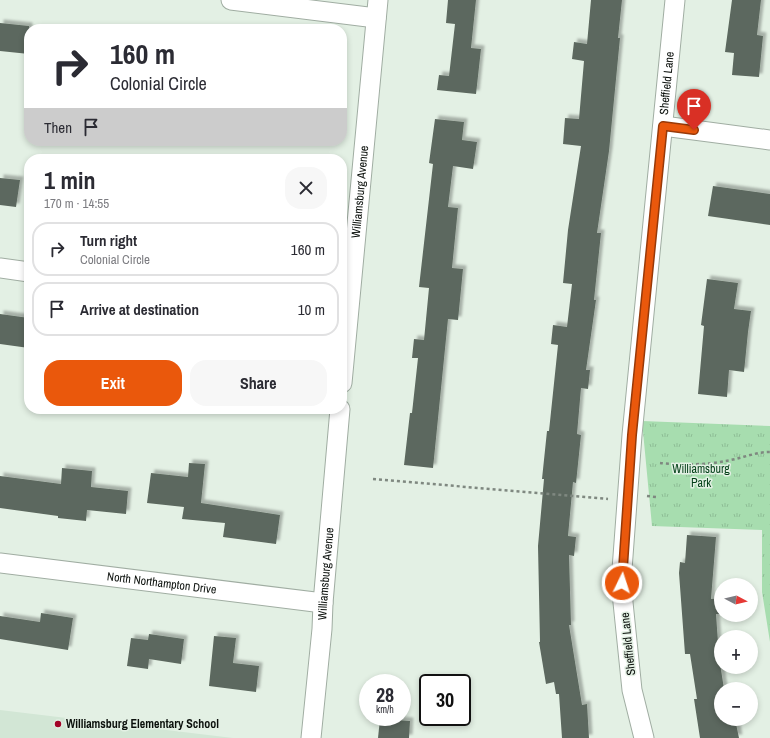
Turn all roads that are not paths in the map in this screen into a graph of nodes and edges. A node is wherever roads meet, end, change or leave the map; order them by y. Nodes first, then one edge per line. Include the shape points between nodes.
1 (231, 0) edge
2 (674, 0) edge
3 (377, 9) edge
4 (663, 126) junction
5 (770, 140) edge
6 (0, 268) edge
7 (24, 271) edge
8 (347, 294) edge
9 (340, 414) edge
10 (0, 563) edge
11 (323, 603) junction
12 (311, 738) edge
13 (644, 738) edge

1 - 3 street
2 - 4 street, Sheffield Lane
3 - 8 street, Williamsburg Avenue
4 - 5 street
4 - 13 street, Sheffield Lane via 632,435 622,583 632,690
6 - 7 street
9 - 11 street, Williamsburg Avenue
10 - 11 street, North Northampton Drive
11 - 12 street, Williamsburg Avenue

